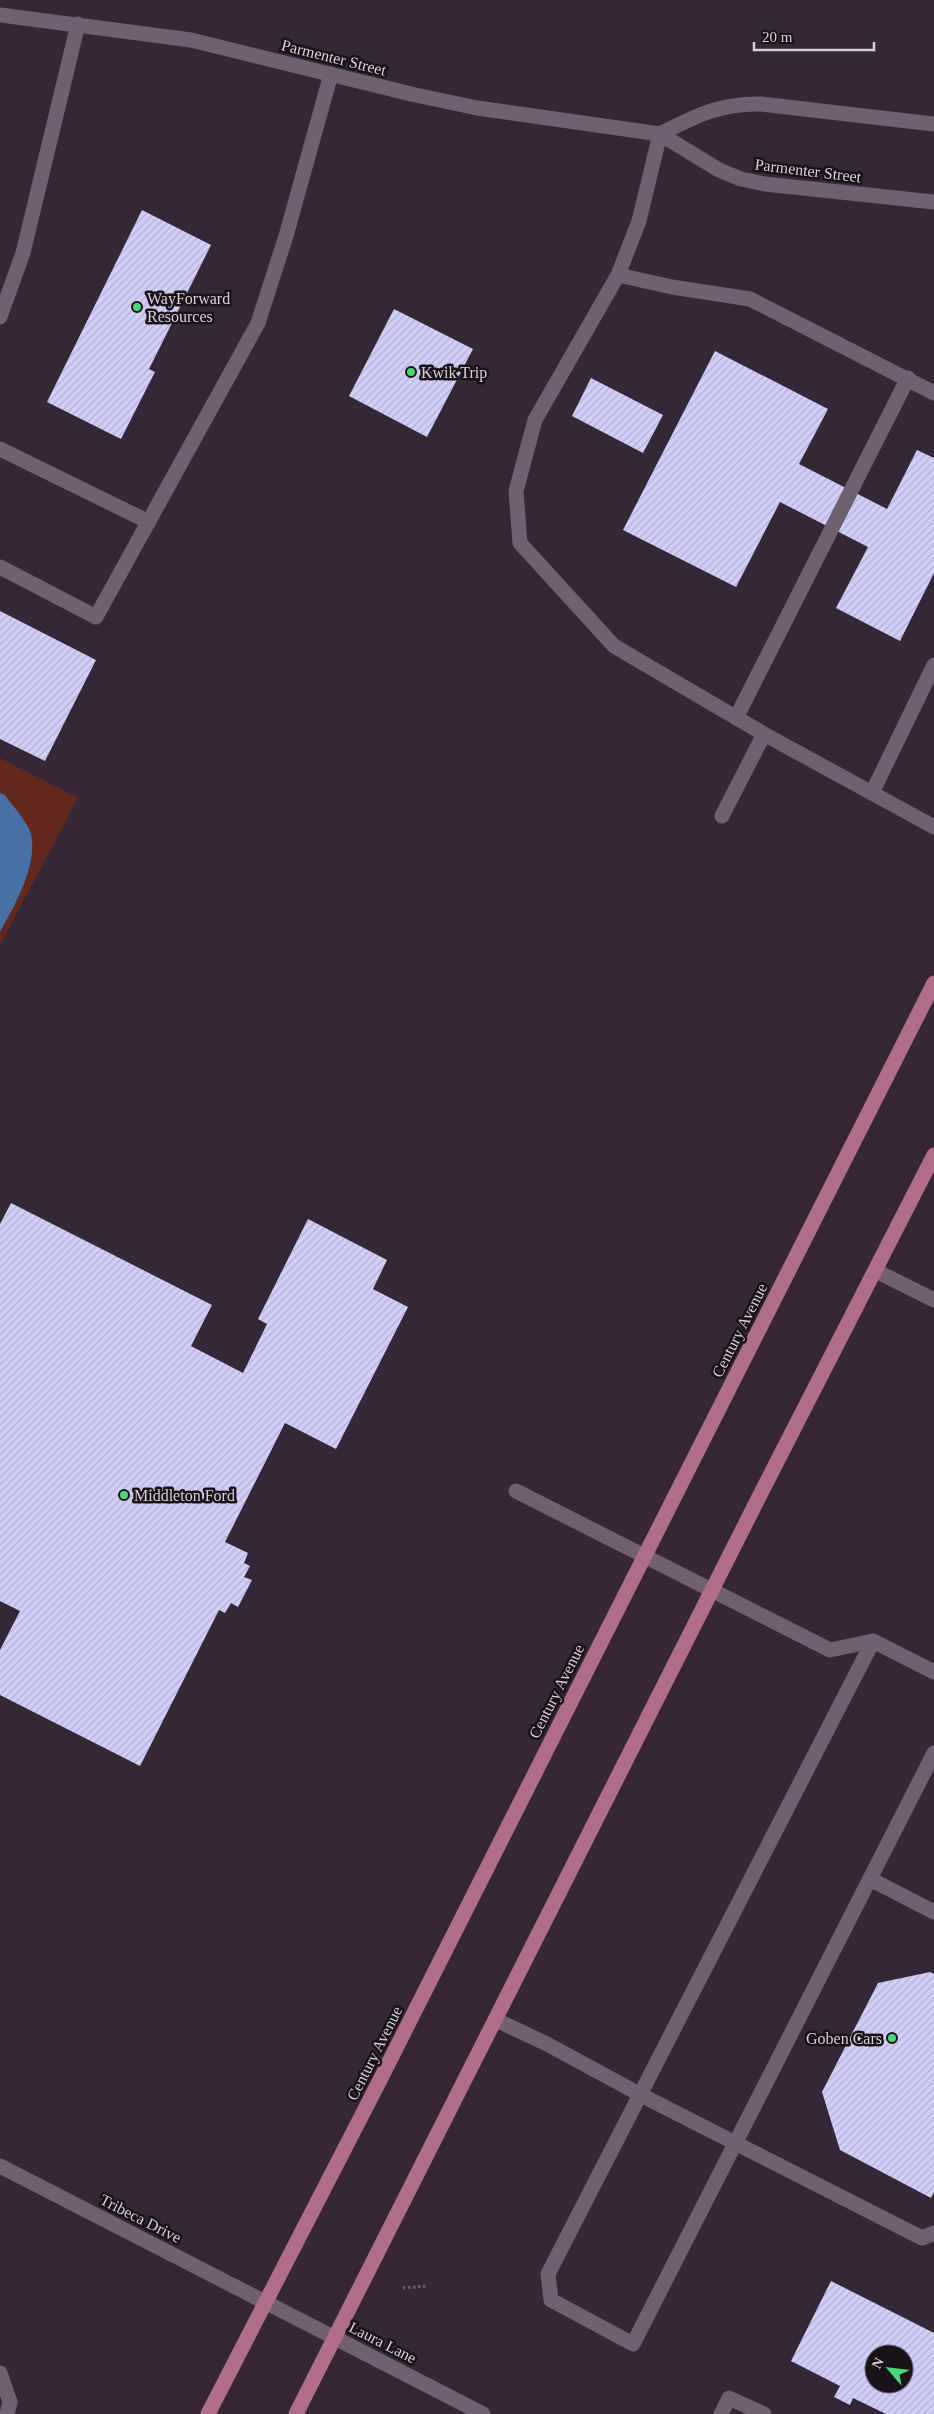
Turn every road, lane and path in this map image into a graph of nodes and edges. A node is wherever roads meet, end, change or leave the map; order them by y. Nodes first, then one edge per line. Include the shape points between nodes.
1 (0, 15) edge
2 (78, 24) junction
3 (331, 74) junction
4 (934, 124) edge
5 (660, 134) junction
6 (934, 202) edge
7 (618, 275) junction
8 (0, 317) edge
9 (908, 378) junction
10 (934, 393) edge
11 (0, 449) edge
12 (149, 522) junction
13 (0, 567) edge
14 (934, 665) edge
15 (736, 718) junction
16 (764, 734) junction
17 (872, 793) junction
18 (722, 816) dead end
19 (934, 827) edge
20 (934, 983) edge
21 (934, 1155) edge
22 (876, 1271) junction
23 (934, 1300) edge
24 (516, 1491) dead end
25 (644, 1556) junction
26 (712, 1590) junction
27 (873, 1641) junction
28 (934, 1672) edge
29 (934, 1753) edge
30 (870, 1879) junction
31 (934, 1912) edge
32 (496, 2020) junction
33 (641, 2095) junction
34 (736, 2143) junction
35 (0, 2166) edge
36 (934, 2233) edge
37 (427, 2286) dead end
38 (403, 2288) dead end
39 (266, 2302) junction
40 (336, 2337) junction
41 (0, 2373) edge
42 (7, 2414) edge
43 (208, 2414) edge
44 (296, 2414) edge
45 (483, 2414) edge
46 (721, 2414) edge
47 (764, 2414) edge

1 - 2 street, Parmenter Street
2 - 3 street, Parmenter Street via 191,40
2 - 8 street via 23,253
3 - 5 street, Parmenter Street via 477,108
3 - 12 street via 258,323
4 - 5 street via 738,104 698,115
5 - 6 street, Parmenter Street via 696,158 741,179
5 - 7 street via 639,221
7 - 9 street via 750,299
7 - 15 street via 535,420 516,491 520,543 614,646
9 - 10 street
9 - 15 street
11 - 12 street
12 - 13 street via 96,617
14 - 17 street
15 - 16 street
16 - 17 street
16 - 18 street
17 - 19 street
20 - 25 main road, Century Avenue
21 - 22 main road
22 - 23 street
22 - 26 main road
24 - 25 street
25 - 26 street
25 - 39 main road, Century Avenue
26 - 27 street via 830,1650
26 - 32 main road
27 - 28 street
27 - 33 street
29 - 30 street
30 - 31 street
30 - 34 street
32 - 33 street
32 - 40 main road
33 - 34 street
33 - 34 street via 548,2274 551,2300 633,2344
34 - 36 street via 922,2238
35 - 39 street, Tribeca Drive
37 - 38 path
39 - 40 street, Laura Lane
39 - 43 main road, Century Avenue
40 - 44 main road
40 - 45 street, Laura Lane
41 - 42 street via 10,2402
46 - 47 street via 729,2398

